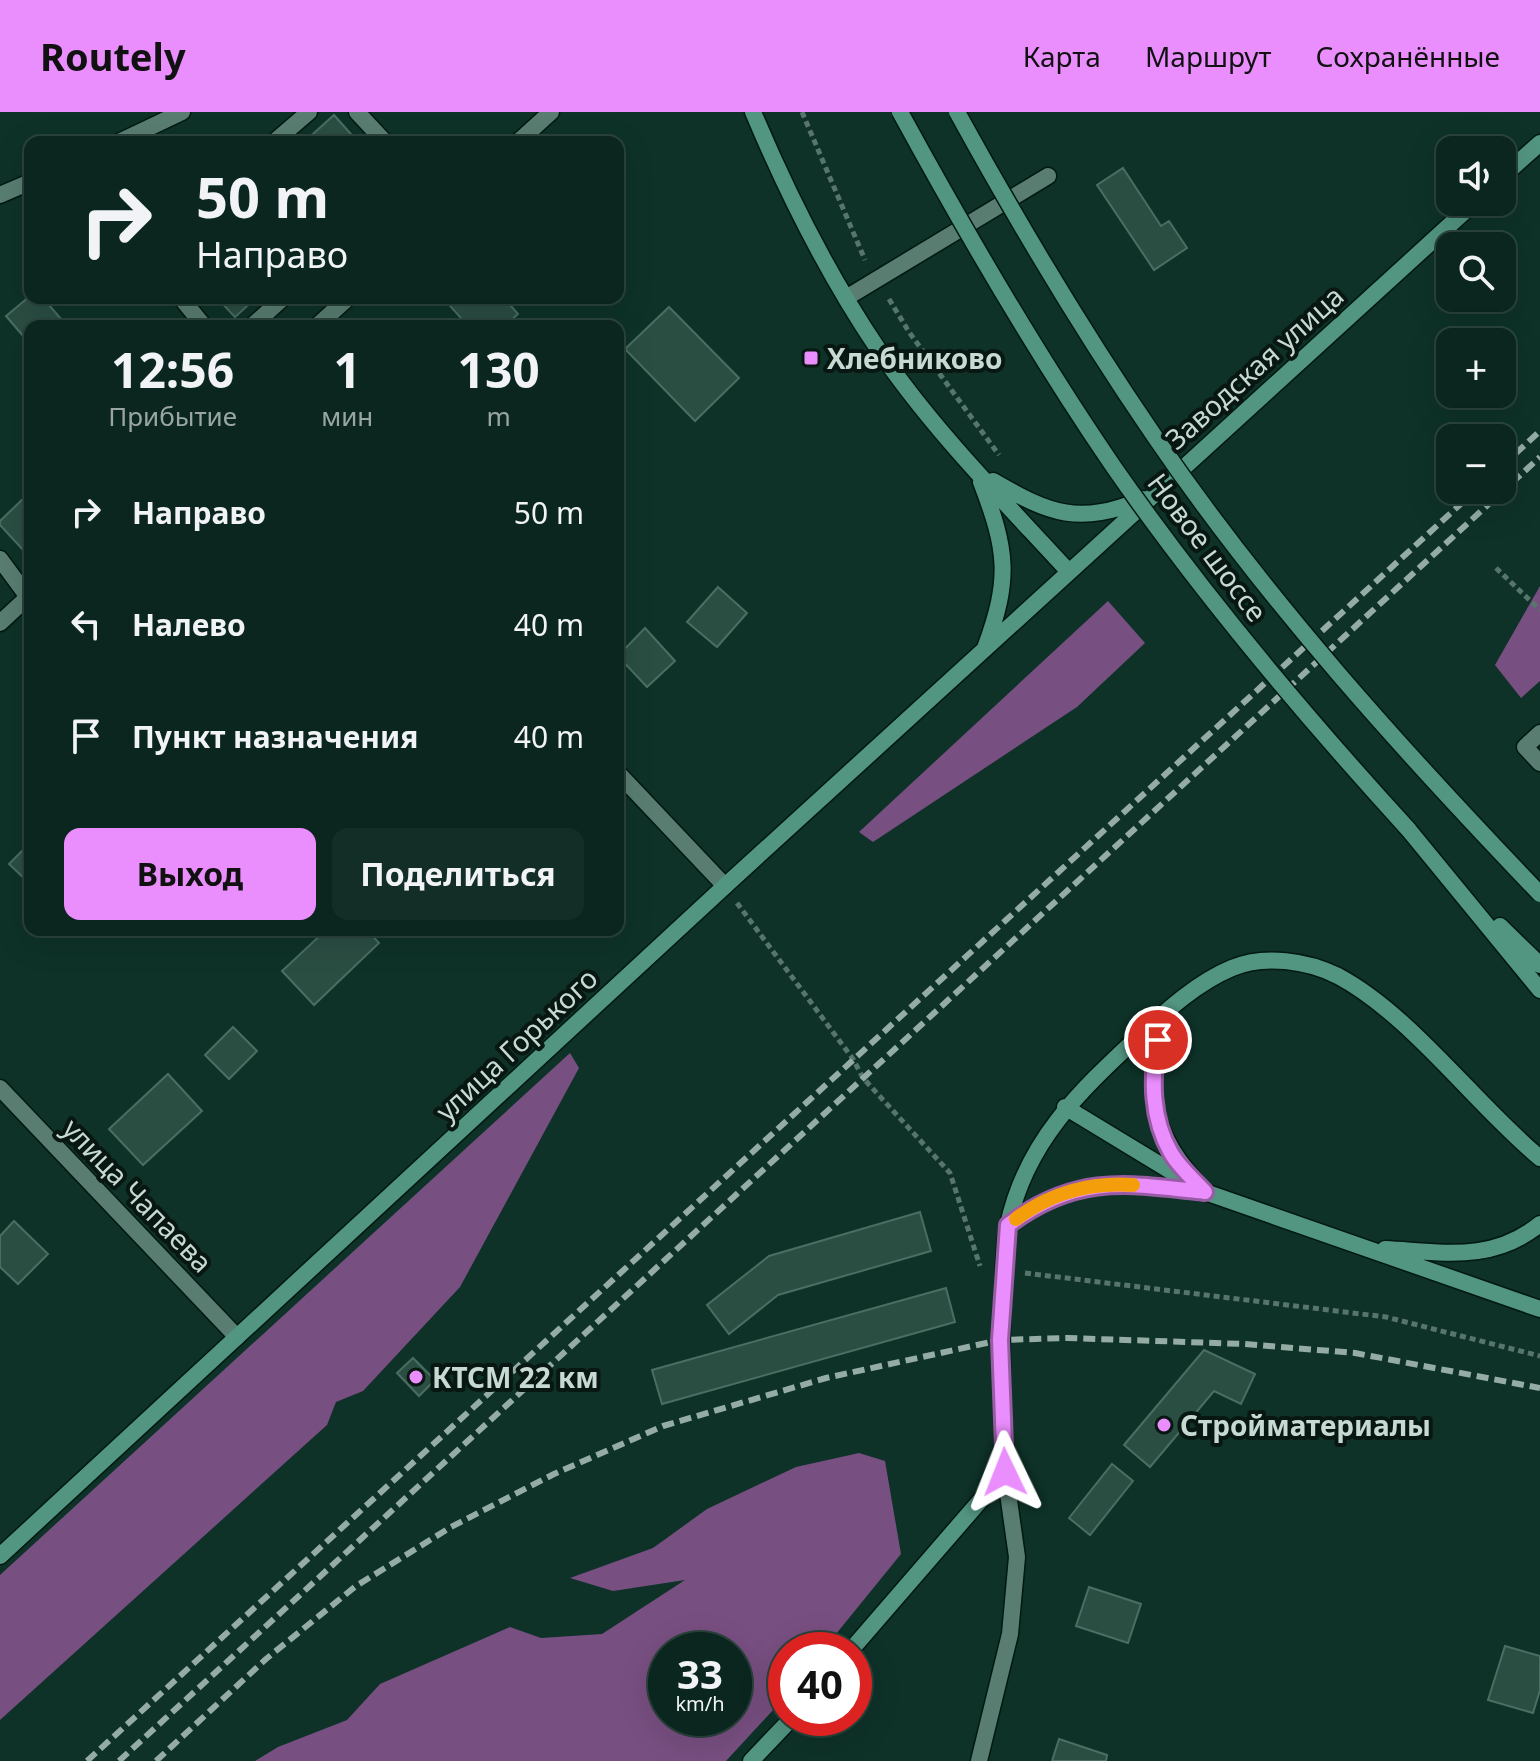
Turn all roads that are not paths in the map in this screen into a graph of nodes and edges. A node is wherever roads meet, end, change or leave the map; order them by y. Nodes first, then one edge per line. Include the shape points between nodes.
1 (182, 112) edge
2 (309, 112) edge
3 (357, 112) edge
4 (551, 112) edge
5 (753, 112) edge
6 (900, 112) edge
7 (957, 112) edge
8 (132, 136) edge
9 (281, 136) edge
10 (379, 136) edge
11 (525, 136) edge
12 (1540, 143) edge
13 (1516, 164) edge
14 (1048, 176) dead end
15 (24, 185) edge
16 (0, 195) edge
17 (1460, 216) edge
18 (846, 298) junction
19 (186, 304) edge
20 (276, 304) edge
21 (341, 304) edge
22 (199, 320) edge
23 (259, 320) edge
24 (324, 320) edge
25 (978, 472) junction
26 (1156, 493) junction
27 (0, 559) edge
28 (1069, 572) junction
29 (24, 590) edge
30 (24, 601) edge
31 (0, 623) edge
32 (983, 653) junction
33 (1540, 733) edge
34 (1540, 763) edge
35 (624, 779) edge
36 (1408, 829) junction
37 (725, 886) junction
38 (1540, 894) edge
39 (1540, 965) edge
40 (1540, 990) edge
41 (1171, 1007) junction
42 (0, 1088) edge
43 (1065, 1107) junction
44 (1540, 1158) edge
45 (1205, 1192) junction
46 (1540, 1224) edge
47 (1008, 1225) junction
48 (1371, 1249) junction
49 (1540, 1309) edge
50 (237, 1337) junction
51 (1005, 1472) junction
52 (0, 1556) edge
53 (867, 1632) edge
54 (775, 1736) edge
55 (751, 1761) edge
56 (979, 1761) edge

1 - 8 street
2 - 9 street
3 - 10 street
4 - 11 street
5 - 18 street via 802,221
6 - 36 street, Новое шоссе, bridge via 1005,299 1115,468 1277,680
7 - 38 street, Новое шоссе, bridge via 1080,324 1238,550 1382,726
12 - 13 street
14 - 18 street
15 - 16 street
17 - 26 street, Заводская улица
18 - 25 street via 896,372
19 - 22 street
20 - 23 street
21 - 24 street
25 - 26 street via 1034,505 1070,515 1118,509
25 - 28 street
25 - 32 street via 998,526 1003,573 1002,598
26 - 28 street, Заводская улица
27 - 29 street
28 - 32 street, улица Горького
30 - 31 street
32 - 37 street, улица Горького
33 - 34 street via 1525,747
35 - 37 street
36 - 39 street, Новое шоссе
36 - 40 street
37 - 50 street, улица Горького
41 - 43 street
41 - 44 street via 1234,967 1276,960 1337,976 1392,1016
41 - 45 street via 1158,1040 1153,1096 1172,1154
42 - 50 street, улица Чапаева
43 - 45 street
43 - 47 street via 1024,1175
45 - 47 street via 1107,1183 1033,1207
45 - 48 street
46 - 48 street via 1495,1250
47 - 51 street via 1000,1340
48 - 49 street
50 - 52 street, улица Горького
51 - 53 street
51 - 56 street via 1017,1557 1010,1634
54 - 55 street

